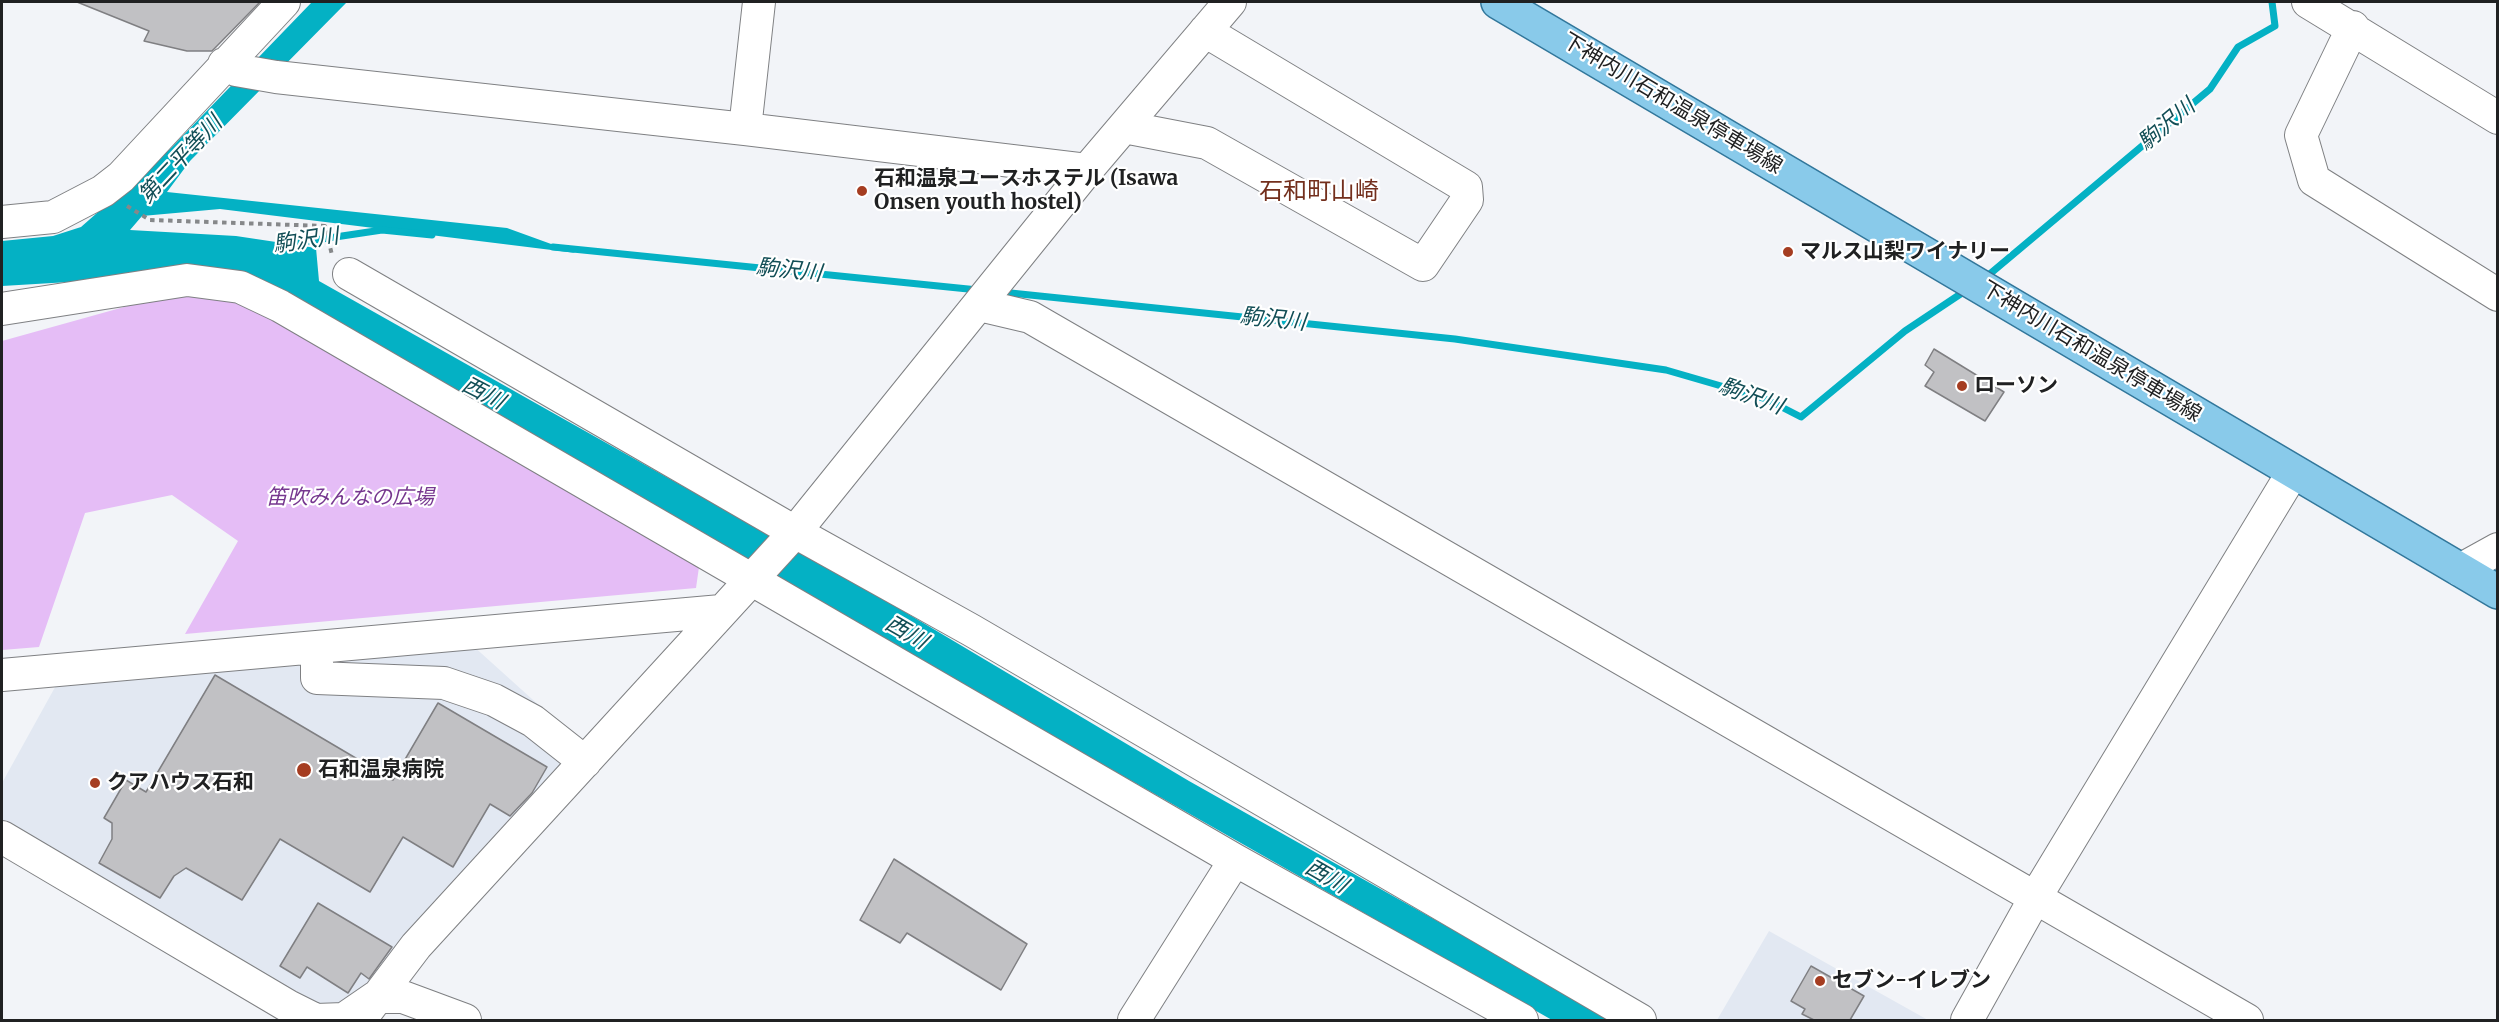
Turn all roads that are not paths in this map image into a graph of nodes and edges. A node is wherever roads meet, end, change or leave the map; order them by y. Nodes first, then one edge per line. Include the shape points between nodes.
1 (284, 2) edge
2 (759, 2) edge
3 (1230, 2) edge
4 (1498, 2) edge
5 (2308, 2) edge
6 (2353, 27) junction
7 (1205, 31) junction
8 (230, 67) junction
9 (2498, 118) edge
10 (1124, 127) junction
11 (745, 129) junction
12 (1087, 171) junction
13 (2, 222) edge
14 (340, 263) road end
15 (2498, 295) edge
16 (979, 304) junction
17 (2, 309) edge
18 (2293, 472) junction
19 (790, 538) junction
20 (2498, 549) edge
21 (2460, 570) junction
22 (754, 577) junction
23 (2498, 592) edge
24 (721, 611) junction
25 (317, 648) junction
26 (2, 675) edge
27 (585, 762) junction
28 (2, 837) edge
29 (1235, 860) junction
30 (2035, 898) junction
31 (368, 1008) edge
32 (1486, 1011) edge
33 (465, 1020) edge
34 (1134, 1020) edge
35 (1522, 1020) edge
36 (1640, 1020) edge
37 (1967, 1020) edge
38 (2247, 1020) edge

1 - 8 street
2 - 11 street
3 - 7 street
4 - 18 main road, 下神内川石和温泉停車場線
5 - 6 street
6 - 9 street
6 - 15 street via 2301,135 2314,180
7 - 10 street
7 - 10 street via 1466,187 1467,200 1423,264 1207,143
8 - 11 street via 276,77
8 - 13 street via 103,191 53,217
10 - 12 street
11 - 12 street
12 - 16 street
14 - 19 street
16 - 19 street
16 - 30 street via 1030,317
17 - 22 street via 187,280 240,287 280,306
18 - 21 main road, 下神内川石和温泉停車場線
18 - 30 street
19 - 22 street
19 - 36 street via 971,630
20 - 21 street
21 - 23 main road, 下神内川石和温泉停車場線
22 - 24 street
22 - 29 street
24 - 25 street
24 - 27 street
25 - 26 street
25 - 27 street via 317,678 444,683 494,700 533,721
27 - 31 street via 416,946
28 - 31 street via 316,1020 344,1019
29 - 32 street via 1453,983
29 - 34 street
30 - 37 street
30 - 38 street
31 - 33 street via 403,997
32 - 35 street

